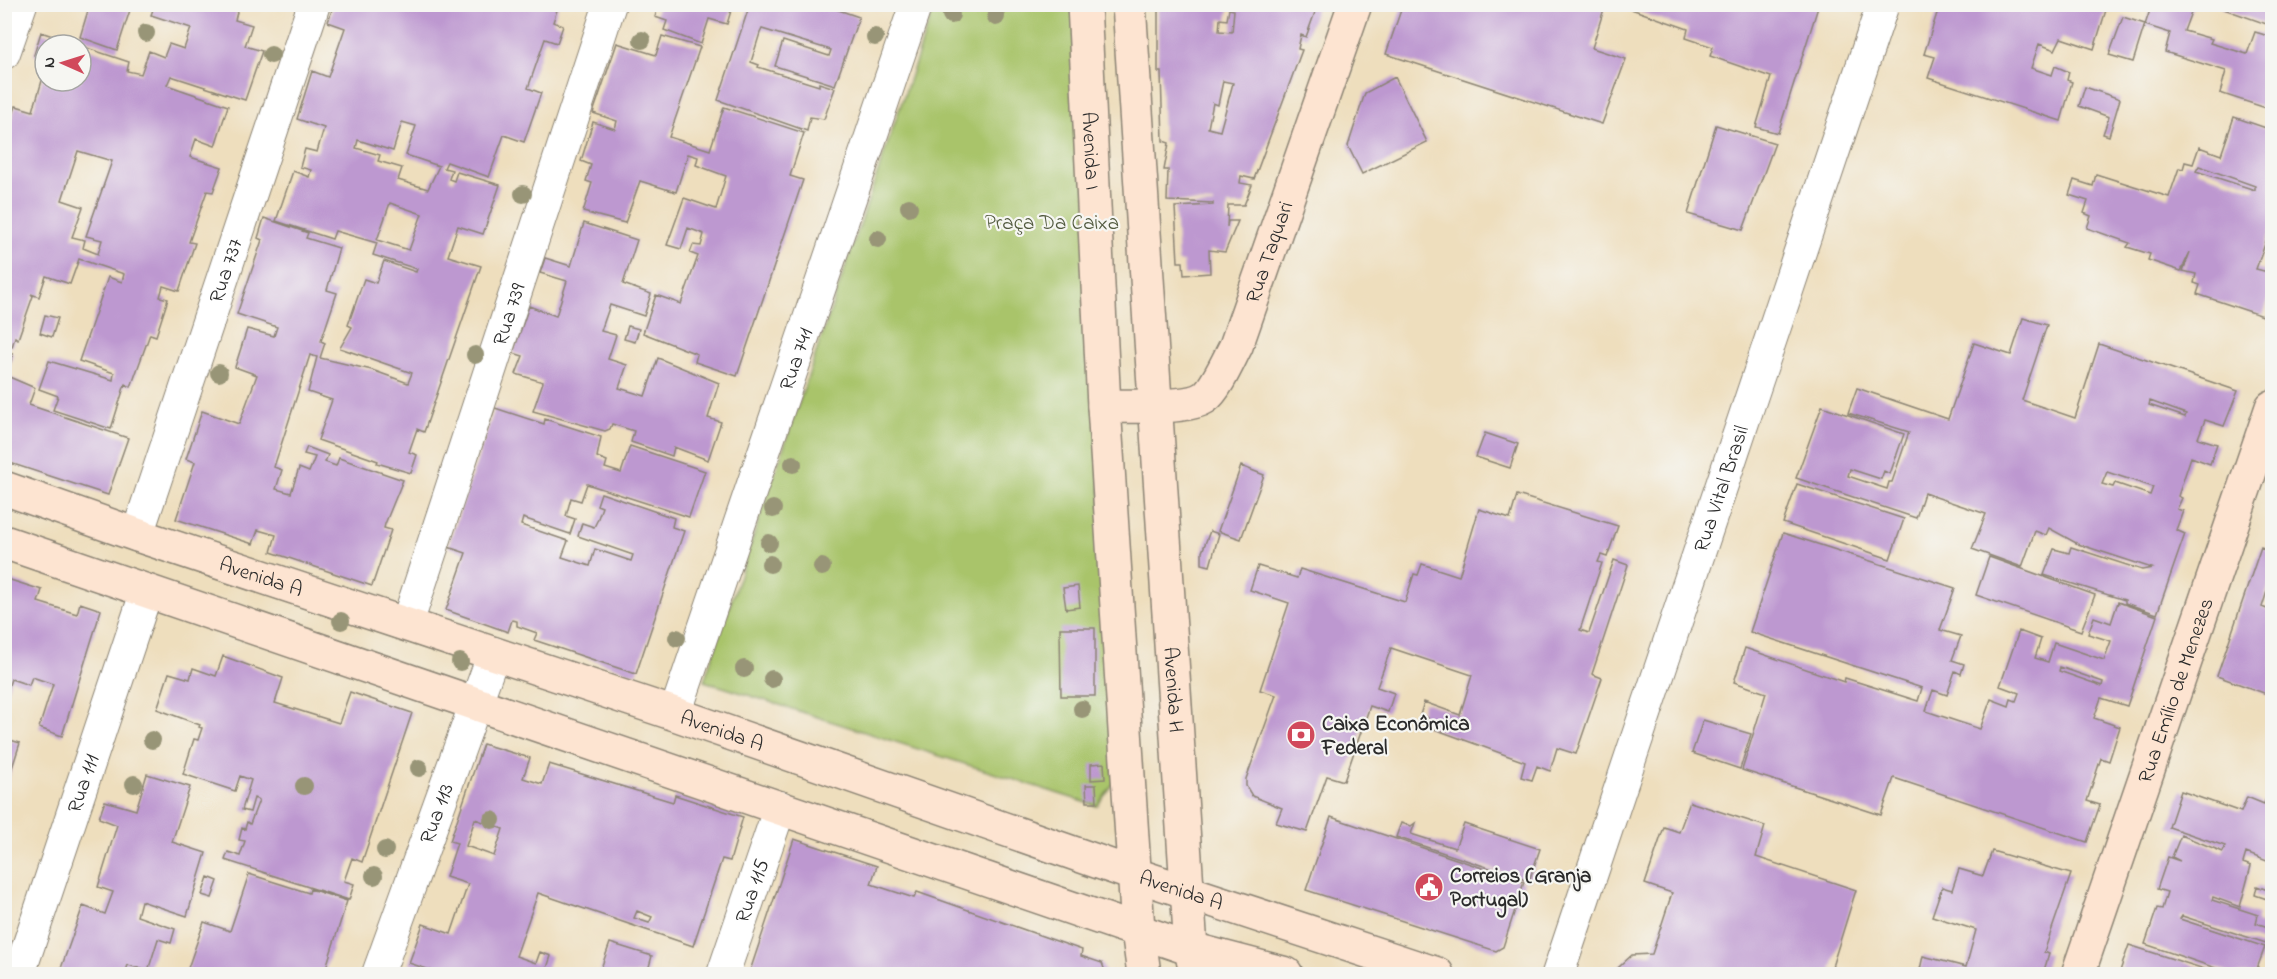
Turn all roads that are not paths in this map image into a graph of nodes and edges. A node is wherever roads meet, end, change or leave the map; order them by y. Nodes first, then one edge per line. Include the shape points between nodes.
1 (21, 4) edge
2 (314, 4) edge
3 (610, 4) edge
4 (916, 4) edge
5 (1084, 4) edge
6 (1129, 4) edge
7 (1355, 4) edge
8 (1883, 4) edge
9 (4, 53) edge
10 (1155, 404) junction
11 (1104, 406) junction
12 (2272, 406) edge
13 (13, 491) edge
14 (137, 535) junction
15 (4, 537) edge
16 (4, 542) edge
17 (146, 592) junction
18 (407, 624) junction
19 (494, 653) junction
20 (473, 705) junction
21 (675, 714) junction
22 (780, 807) junction
23 (1136, 875) junction
24 (1188, 892) junction
25 (1138, 930) junction
26 (1194, 962) edge
27 (19, 975) edge
28 (378, 975) edge
29 (723, 975) edge
30 (1144, 975) edge
31 (1287, 975) edge
32 (1437, 975) edge
33 (1558, 975) edge
34 (2078, 975) edge

1 - 9 street
2 - 14 street, Rua 737
3 - 18 street, Rua 739
4 - 21 street, Rua 741
5 - 11 street, Avenida I
6 - 10 street
7 - 10 street, Rua Taquari via 1236,346 1205,397 1185,405
8 - 33 street, Rua Vital Brasil
10 - 11 street, Rua Taquari
10 - 24 street, Avenida H
11 - 23 street
12 - 34 street, Rua Emílio de Menezes
13 - 14 street, Avenida A
13 - 15 street
14 - 18 street, Avenida A
16 - 17 street
17 - 20 street
17 - 27 street, Rua 111
18 - 19 street, Avenida A
19 - 20 street, Rua 113
19 - 21 street, Avenida A
20 - 22 street
20 - 28 street, Rua 113
21 - 23 street, Avenida A
22 - 25 street
22 - 29 street, Rua 115
23 - 24 street, Avenida A
23 - 25 street
24 - 26 street, Avenida H
24 - 32 street, Avenida A
25 - 26 street
25 - 30 street
26 - 31 street

